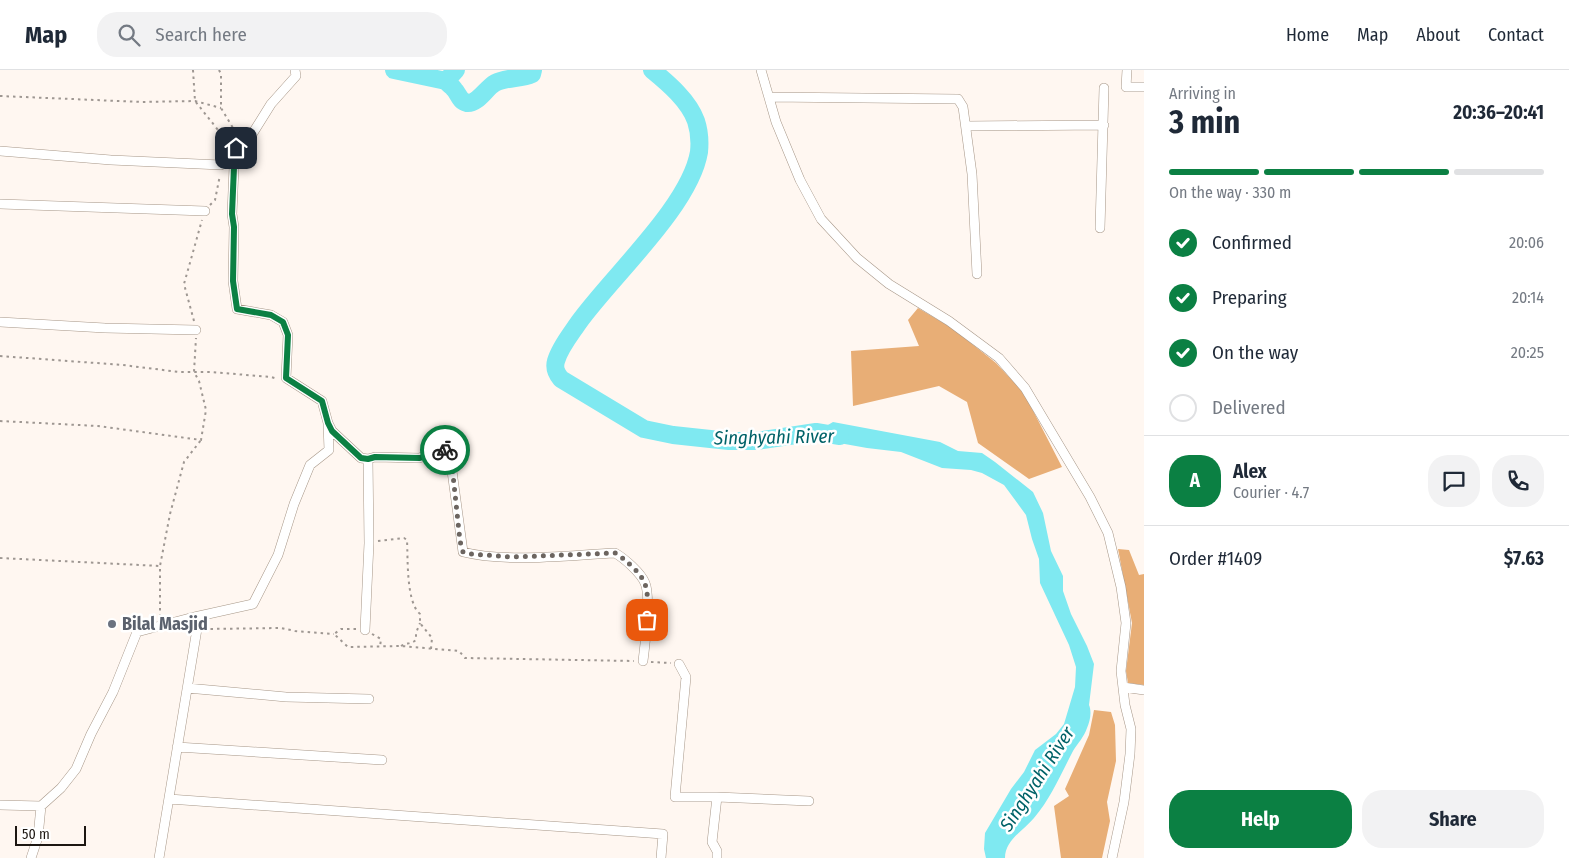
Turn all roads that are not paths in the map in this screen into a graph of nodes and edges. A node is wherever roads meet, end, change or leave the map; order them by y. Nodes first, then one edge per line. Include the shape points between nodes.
1 (295, 70) edge
2 (761, 70) edge
3 (1127, 70) edge
4 (1144, 87) edge
5 (1104, 88) dead end
6 (769, 97) junction
7 (1104, 125) junction
8 (966, 126) junction
9 (0, 151) edge
10 (221, 165) road end
11 (0, 204) edge
12 (205, 210) road end
13 (1100, 228) dead end
14 (977, 274) dead end
15 (0, 322) edge
16 (196, 330) road end
17 (328, 423) junction
18 (368, 459) junction
19 (197, 629) road end
20 (365, 630) road end
21 (644, 661) road end
22 (679, 664) road end
23 (1123, 687) junction
24 (187, 688) junction
25 (1144, 690) edge
26 (369, 700) dead end
27 (177, 747) junction
28 (382, 760) dead end
29 (717, 798) junction
30 (169, 799) junction
31 (810, 801) dead end
32 (0, 804) edge
33 (41, 806) junction
34 (31, 858) edge
35 (159, 858) edge
36 (661, 858) edge
37 (717, 858) edge
38 (1112, 858) edge

1 - 17 street via 296,76 271,104 246,144 236,148 232,214 233,281 237,309 271,315 283,322 288,335 286,378 322,401
2 - 6 street
3 - 4 street via 1126,87
5 - 7 street
6 - 8 street via 958,99 963,107
6 - 23 street via 800,180 821,219 857,258 889,284 949,321 999,358 1024,388 1056,438 1108,533 1126,623 1121,671
7 - 8 street
7 - 13 street
8 - 14 street
9 - 10 street
11 - 12 street
15 - 16 street
17 - 18 street via 332,431 361,458
17 - 33 street via 329,450 310,465 278,555 252,604 137,632 76,769
18 - 20 street
18 - 21 street via 420,458 449,449 463,552 512,557 615,553 624,558 645,582 647,589
19 - 24 street
22 - 29 street via 686,677 675,797
23 - 25 street
23 - 38 street via 1131,729 1130,754
24 - 26 street
24 - 27 street
27 - 28 street
27 - 30 street
29 - 31 street
29 - 37 street via 712,842
30 - 35 street
30 - 36 street via 663,834
32 - 33 street
33 - 34 street via 38,838

